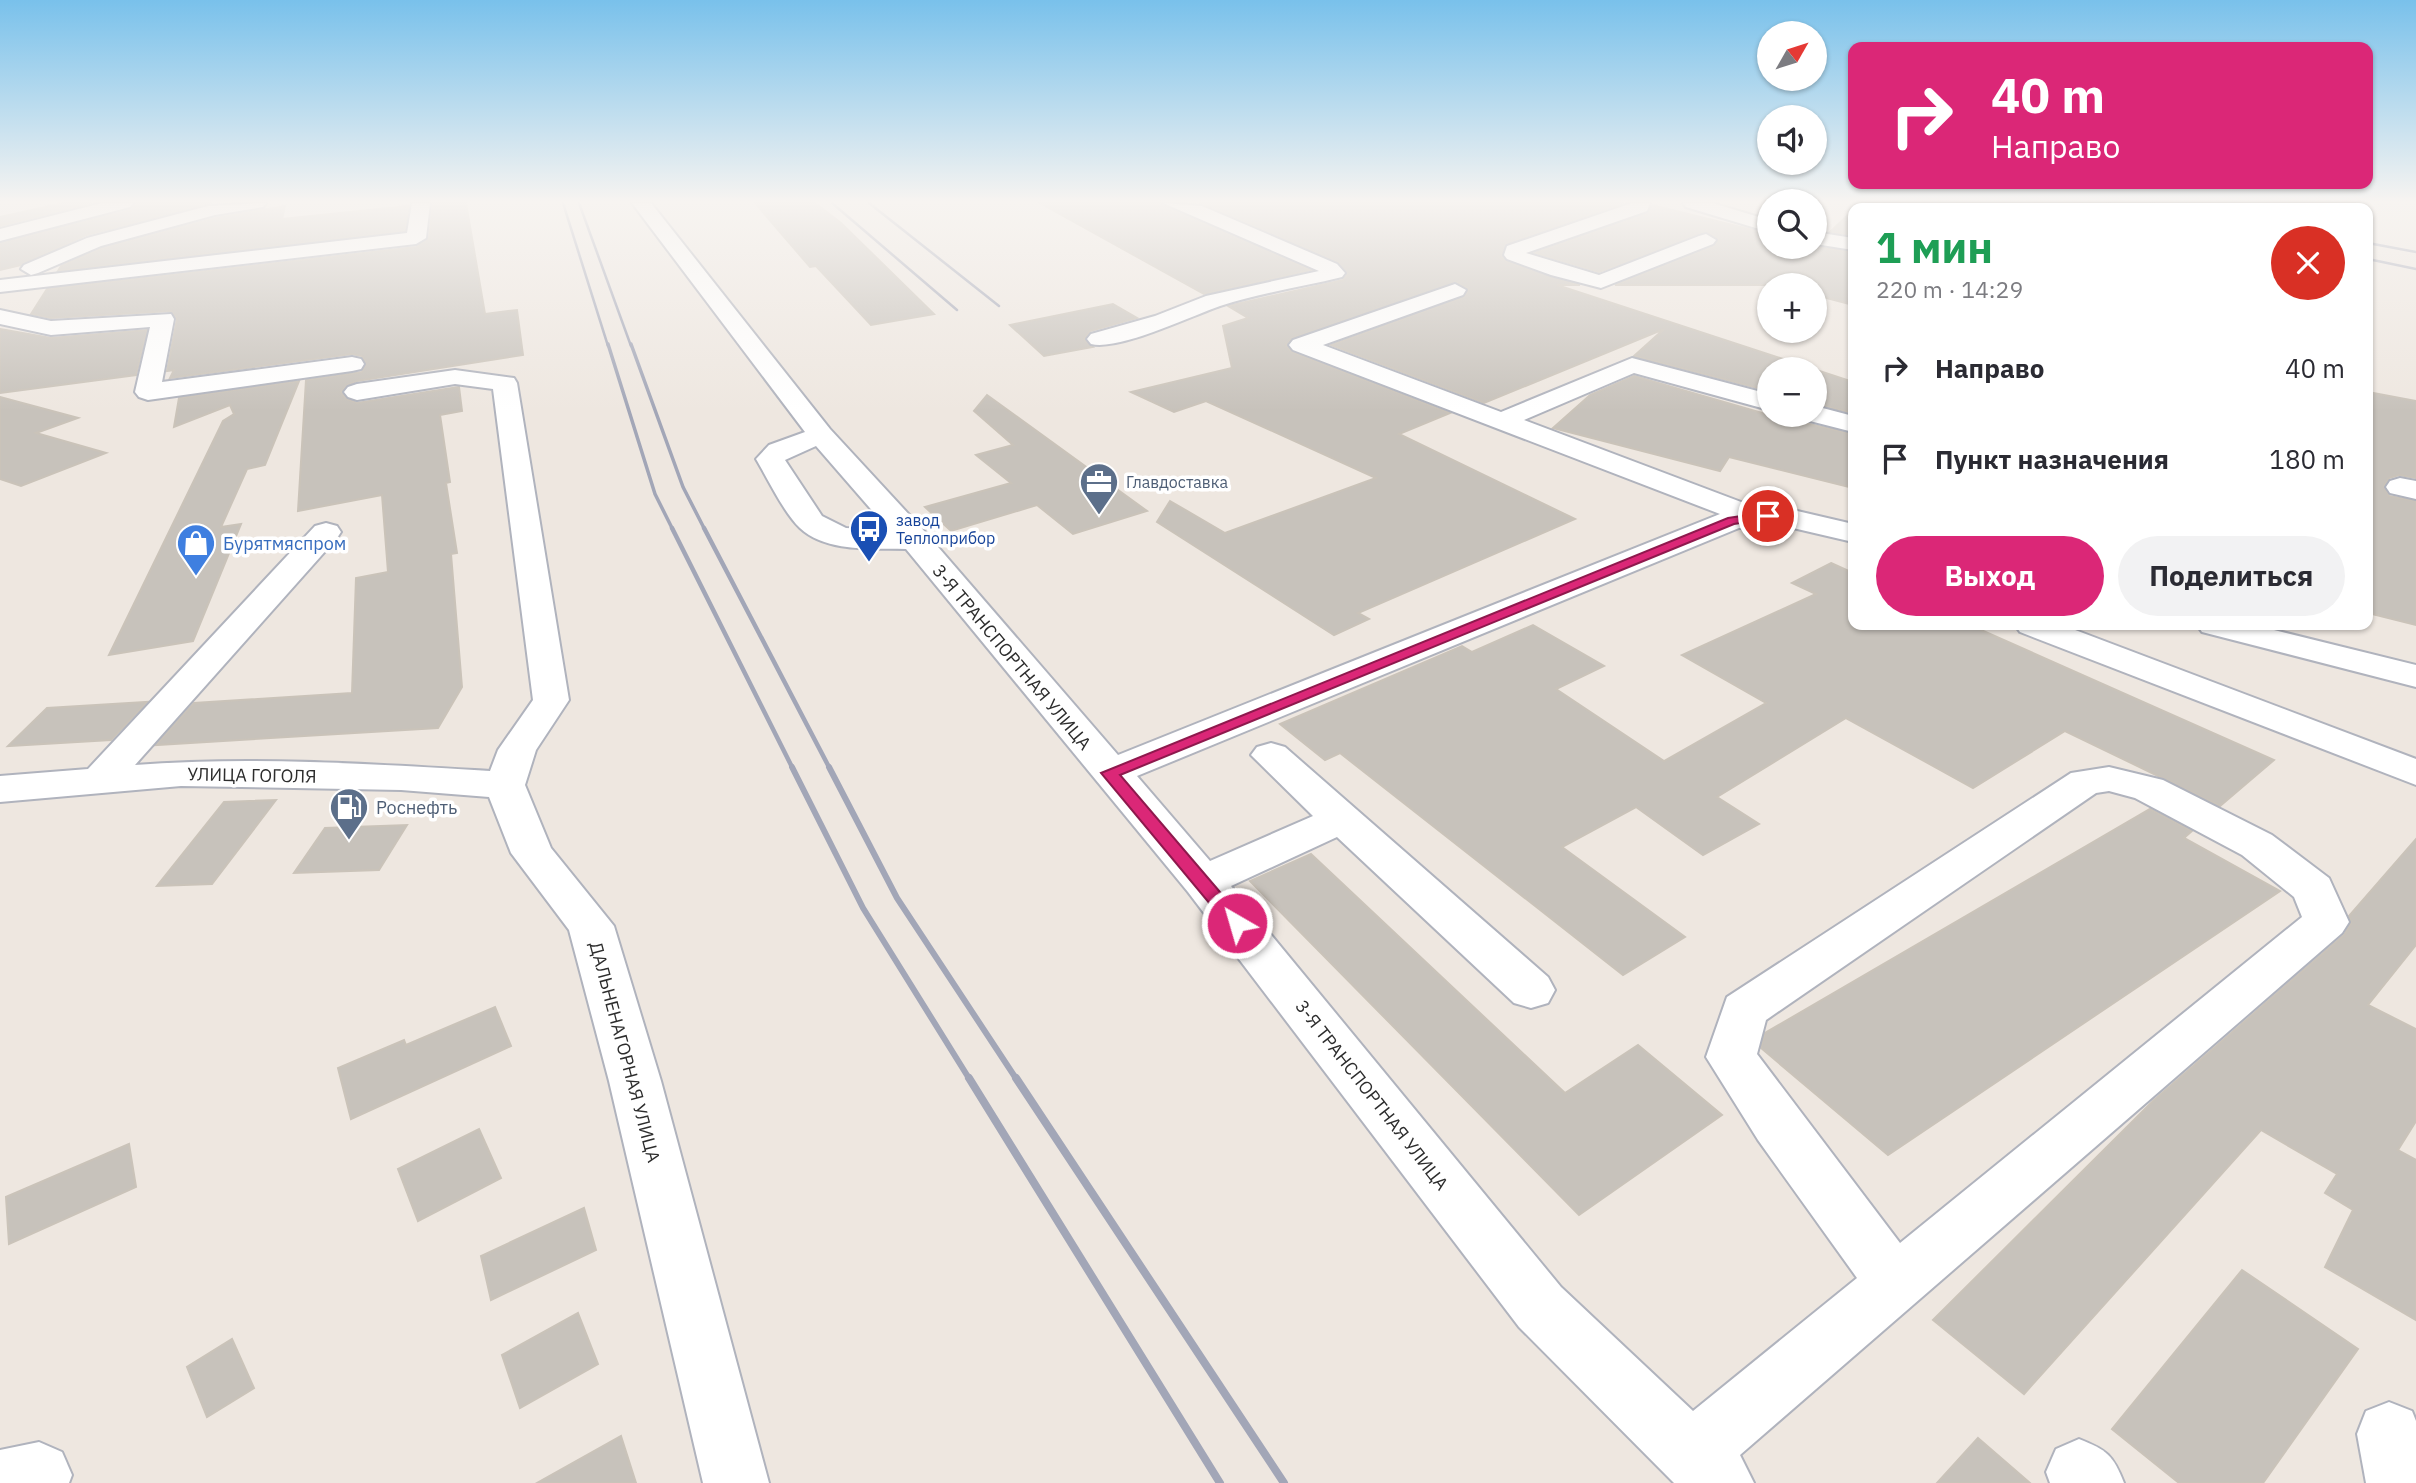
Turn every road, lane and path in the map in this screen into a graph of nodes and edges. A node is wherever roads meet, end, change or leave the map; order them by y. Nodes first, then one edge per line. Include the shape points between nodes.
1 (20, 272) edge
2 (120, 272) edge
3 (695, 272) edge
4 (1334, 272) edge
5 (1563, 272) edge
6 (1625, 272) edge
7 (0, 278) edge
8 (0, 286) edge
9 (1455, 290) dead end
10 (0, 317) edge
11 (1099, 339) dead end
12 (1757, 399) edge
13 (1827, 417) edge
14 (1501, 421) junction
15 (1848, 423) edge
16 (821, 435) junction
17 (1750, 516) junction
18 (326, 531) dead end
19 (1848, 532) edge
20 (915, 540) junction
21 (1848, 553) edge
22 (2045, 630) edge
23 (2234, 630) edge
24 (2416, 676) edge
25 (2263, 714) junction
26 (2416, 746) edge
27 (1271, 755) dead end
28 (1109, 773) junction
29 (2416, 773) edge
30 (100, 780) junction
31 (505, 785) junction
32 (0, 789) edge
33 (1342, 819) junction
34 (1203, 881) junction
35 (1531, 990) dead end
36 (1891, 1277) dead end
37 (1706, 1469) edge
38 (736, 1483) edge

1 - 7 street
2 - 8 street
3 - 16 street, 3-Я ТРАНСПОРТНАЯ УЛИЦА
4 - 11 street via 1213,300 1163,321
5 - 6 street via 1601,282
9 - 14 street via 1301,345
10 - 31 street via 51,328 163,319 148,392 354,378 454,377 505,383 551,700 517,750
12 - 14 street via 1632,365
13 - 15 street
14 - 17 street
16 - 20 street, 3-Я ТРАНСПОРТНАЯ УЛИЦА
16 - 20 street via 770,459 811,522 842,537
17 - 19 street via 1786,516
17 - 21 street
17 - 28 street
18 - 30 street
20 - 28 street, 3-Я ТРАНСПОРТНАЯ УЛИЦА
22 - 25 street
23 - 24 street
25 - 26 street
25 - 29 street
27 - 33 street
28 - 34 street, 3-Я ТРАНСПОРТНАЯ УЛИЦА
30 - 31 street, УЛИЦА ГОГОЛЯ via 181,774
30 - 32 street, УЛИЦА ГОГОЛЯ
31 - 38 street, ДАЛЬНЕНАГОРНАЯ УЛИЦА via 532,853 591,926 635,1081
33 - 34 street
33 - 35 street
34 - 37 street, 3-Я ТРАНСПОРТНАЯ УЛИЦА via 1541,1307
36 - 37 street via 1731,1057 1744,1010 2085,782 2109,779 2148,789 2257,845 2313,889 2326,922

